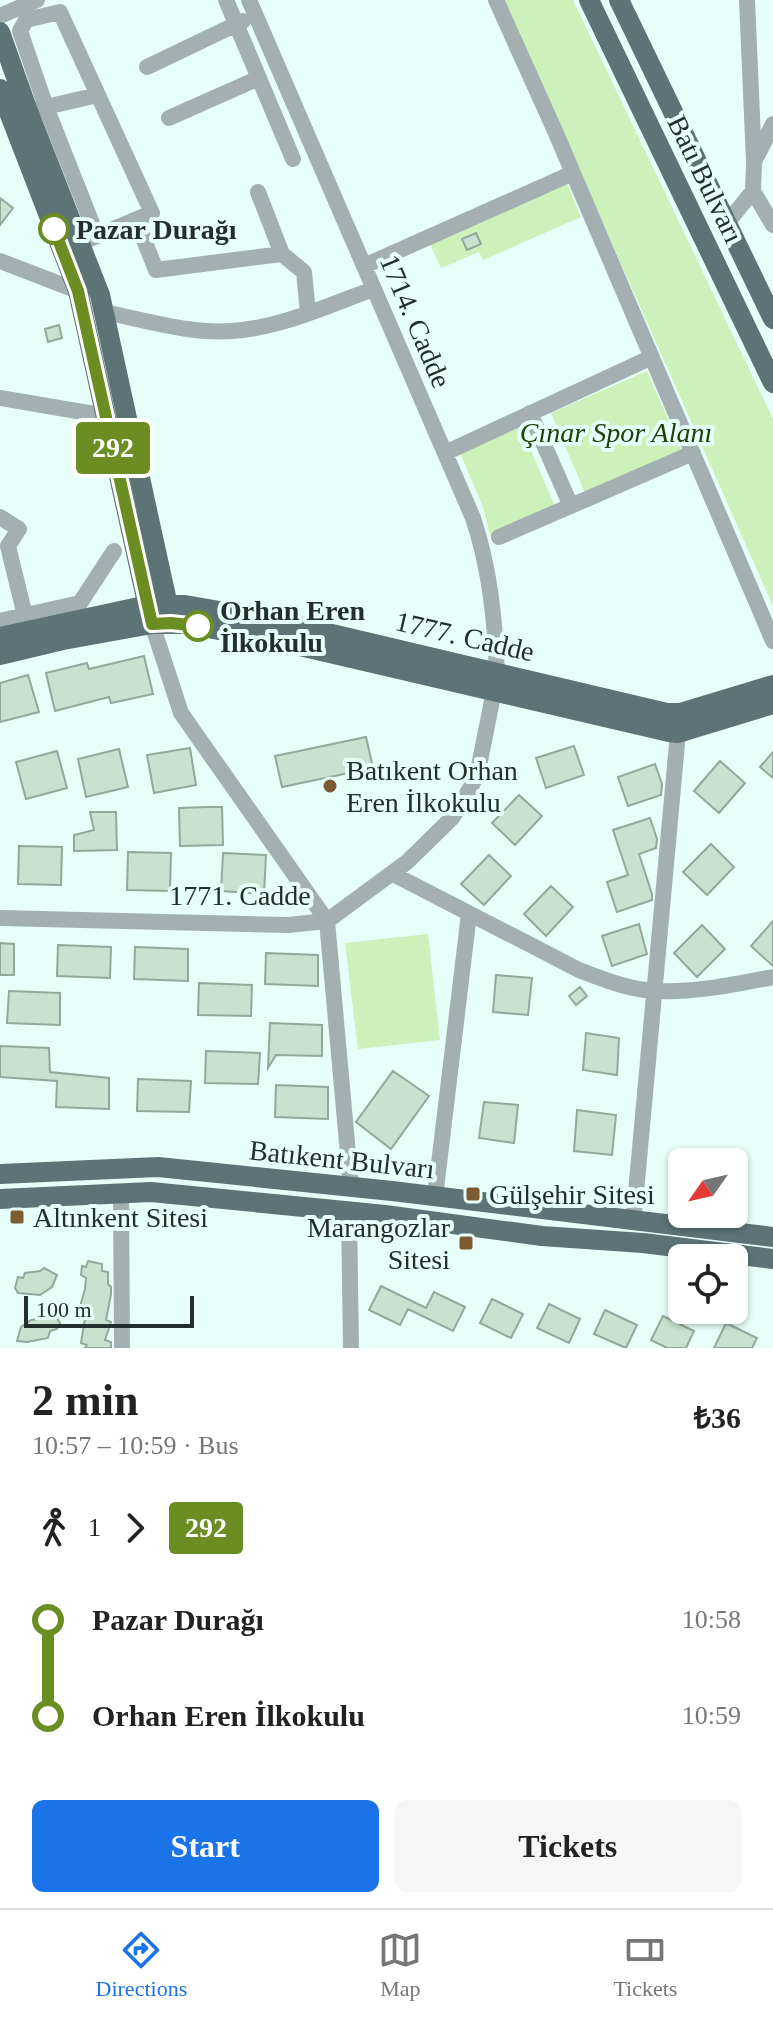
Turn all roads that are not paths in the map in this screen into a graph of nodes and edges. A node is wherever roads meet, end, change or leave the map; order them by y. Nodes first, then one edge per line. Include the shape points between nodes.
1 (37, 0) edge
2 (226, 0) edge
3 (496, 0) edge
4 (589, 0) edge
5 (619, 0) edge
6 (747, 0) edge
7 (252, 8) edge
8 (0, 16) edge
9 (236, 24) junction
10 (0, 32) edge
11 (147, 67) dead end
12 (259, 78) junction
13 (0, 89) edge
14 (98, 95) junction
15 (37, 109) junction
16 (169, 118) dead end
17 (773, 124) edge
18 (293, 159) dead end
19 (754, 162) junction
20 (573, 173) junction
21 (753, 191) junction
22 (258, 192) dead end
23 (727, 223) junction
24 (773, 225) edge
25 (140, 230) dead end
26 (89, 240) junction
27 (282, 254) junction
28 (0, 261) edge
29 (364, 266) junction
30 (374, 289) junction
31 (78, 291) junction
32 (104, 312) junction
33 (308, 313) junction
34 (773, 319) edge
35 (652, 357) junction
36 (773, 383) edge
37 (0, 398) edge
38 (530, 413) junction
39 (116, 414) junction
40 (445, 453) junction
41 (693, 453) junction
42 (571, 506) junction
43 (0, 517) edge
44 (499, 537) dead end
45 (114, 551) dead end
46 (159, 614) junction
47 (0, 621) edge
48 (26, 623) junction
49 (0, 637) edge
50 (773, 641) edge
51 (0, 655) edge
52 (496, 682) junction
53 (773, 685) edge
54 (773, 704) edge
55 (678, 733) junction
56 (393, 874) junction
57 (469, 914) junction
58 (0, 918) edge
59 (327, 921) junction
60 (773, 977) edge
61 (655, 991) junction
62 (0, 1174) edge
63 (351, 1187) junction
64 (121, 1193) junction
65 (435, 1197) junction
66 (0, 1199) edge
67 (349, 1212) junction
68 (634, 1214) junction
69 (609, 1218) junction
70 (773, 1231) edge
71 (773, 1237) edge
72 (570, 1238) junction
73 (668, 1259) edge
74 (773, 1259) edge
75 (748, 1267) edge
76 (773, 1270) edge
77 (122, 1348) edge
78 (351, 1348) edge

1 - 8 street
2 - 9 street
3 - 20 street
4 - 36 main road, Batı Bulvarı
5 - 23 main road, Batı Bulvarı
6 - 19 street
7 - 9 street
7 - 29 street, 1714. Cadde
9 - 11 street
9 - 12 street
10 - 15 main road
12 - 16 street
12 - 18 street
13 - 31 main road
14 - 15 street
14 - 15 street via 60,12 37,17 26,20 20,31
14 - 26 street via 152,213
15 - 26 main road
17 - 19 street
19 - 21 street
20 - 29 street
20 - 35 street
21 - 23 street
21 - 24 street
22 - 27 street
23 - 34 main road, Batı Bulvarı
25 - 27 street via 156,270
26 - 32 main road
27 - 33 street via 304,272
28 - 31 street
29 - 30 street, 1714. Cadde
30 - 33 street
30 - 40 street, 1714. Cadde
31 - 39 main road
32 - 33 street via 229,331
32 - 39 main road
35 - 38 street
35 - 41 street
37 - 39 street
38 - 40 street
38 - 42 street
39 - 46 main road
40 - 52 street, 1714. Cadde via 484,557
41 - 42 street
41 - 50 street
42 - 44 street
43 - 48 street via 19,529 8,546
45 - 48 street via 80,603
46 - 48 main road, 1777. Cadde
46 - 51 main road, 1777. Cadde
46 - 52 main road, 1777. Cadde
46 - 59 street via 181,713
47 - 48 street
48 - 49 main road, 1777. Cadde
52 - 53 main road, 1777. Cadde via 674,713
52 - 55 main road, 1777. Cadde
52 - 56 street, 1771. Cadde via 478,771 467,795 436,834
54 - 55 main road, 1777. Cadde
55 - 61 street
56 - 57 street
56 - 59 street, 1771. Cadde
57 - 61 street via 579,970
57 - 65 street
58 - 59 street, 1771. Cadde via 288,925
59 - 63 street
60 - 61 street
61 - 68 street
62 - 63 main road, Batıkent Bulvarı via 158,1167
63 - 65 main road, Batıkent Bulvarı
64 - 66 main road, Batıkent Bulvarı
64 - 67 main road, Batıkent Bulvarı
64 - 77 street
65 - 69 main road, Batıkent Bulvarı
67 - 72 main road, Batıkent Bulvarı
67 - 78 street
68 - 69 main road
68 - 70 main road
69 - 71 main road, Batıkent Bulvarı
72 - 73 main road via 604,1252
72 - 74 main road, Batıkent Bulvarı
75 - 76 main road

